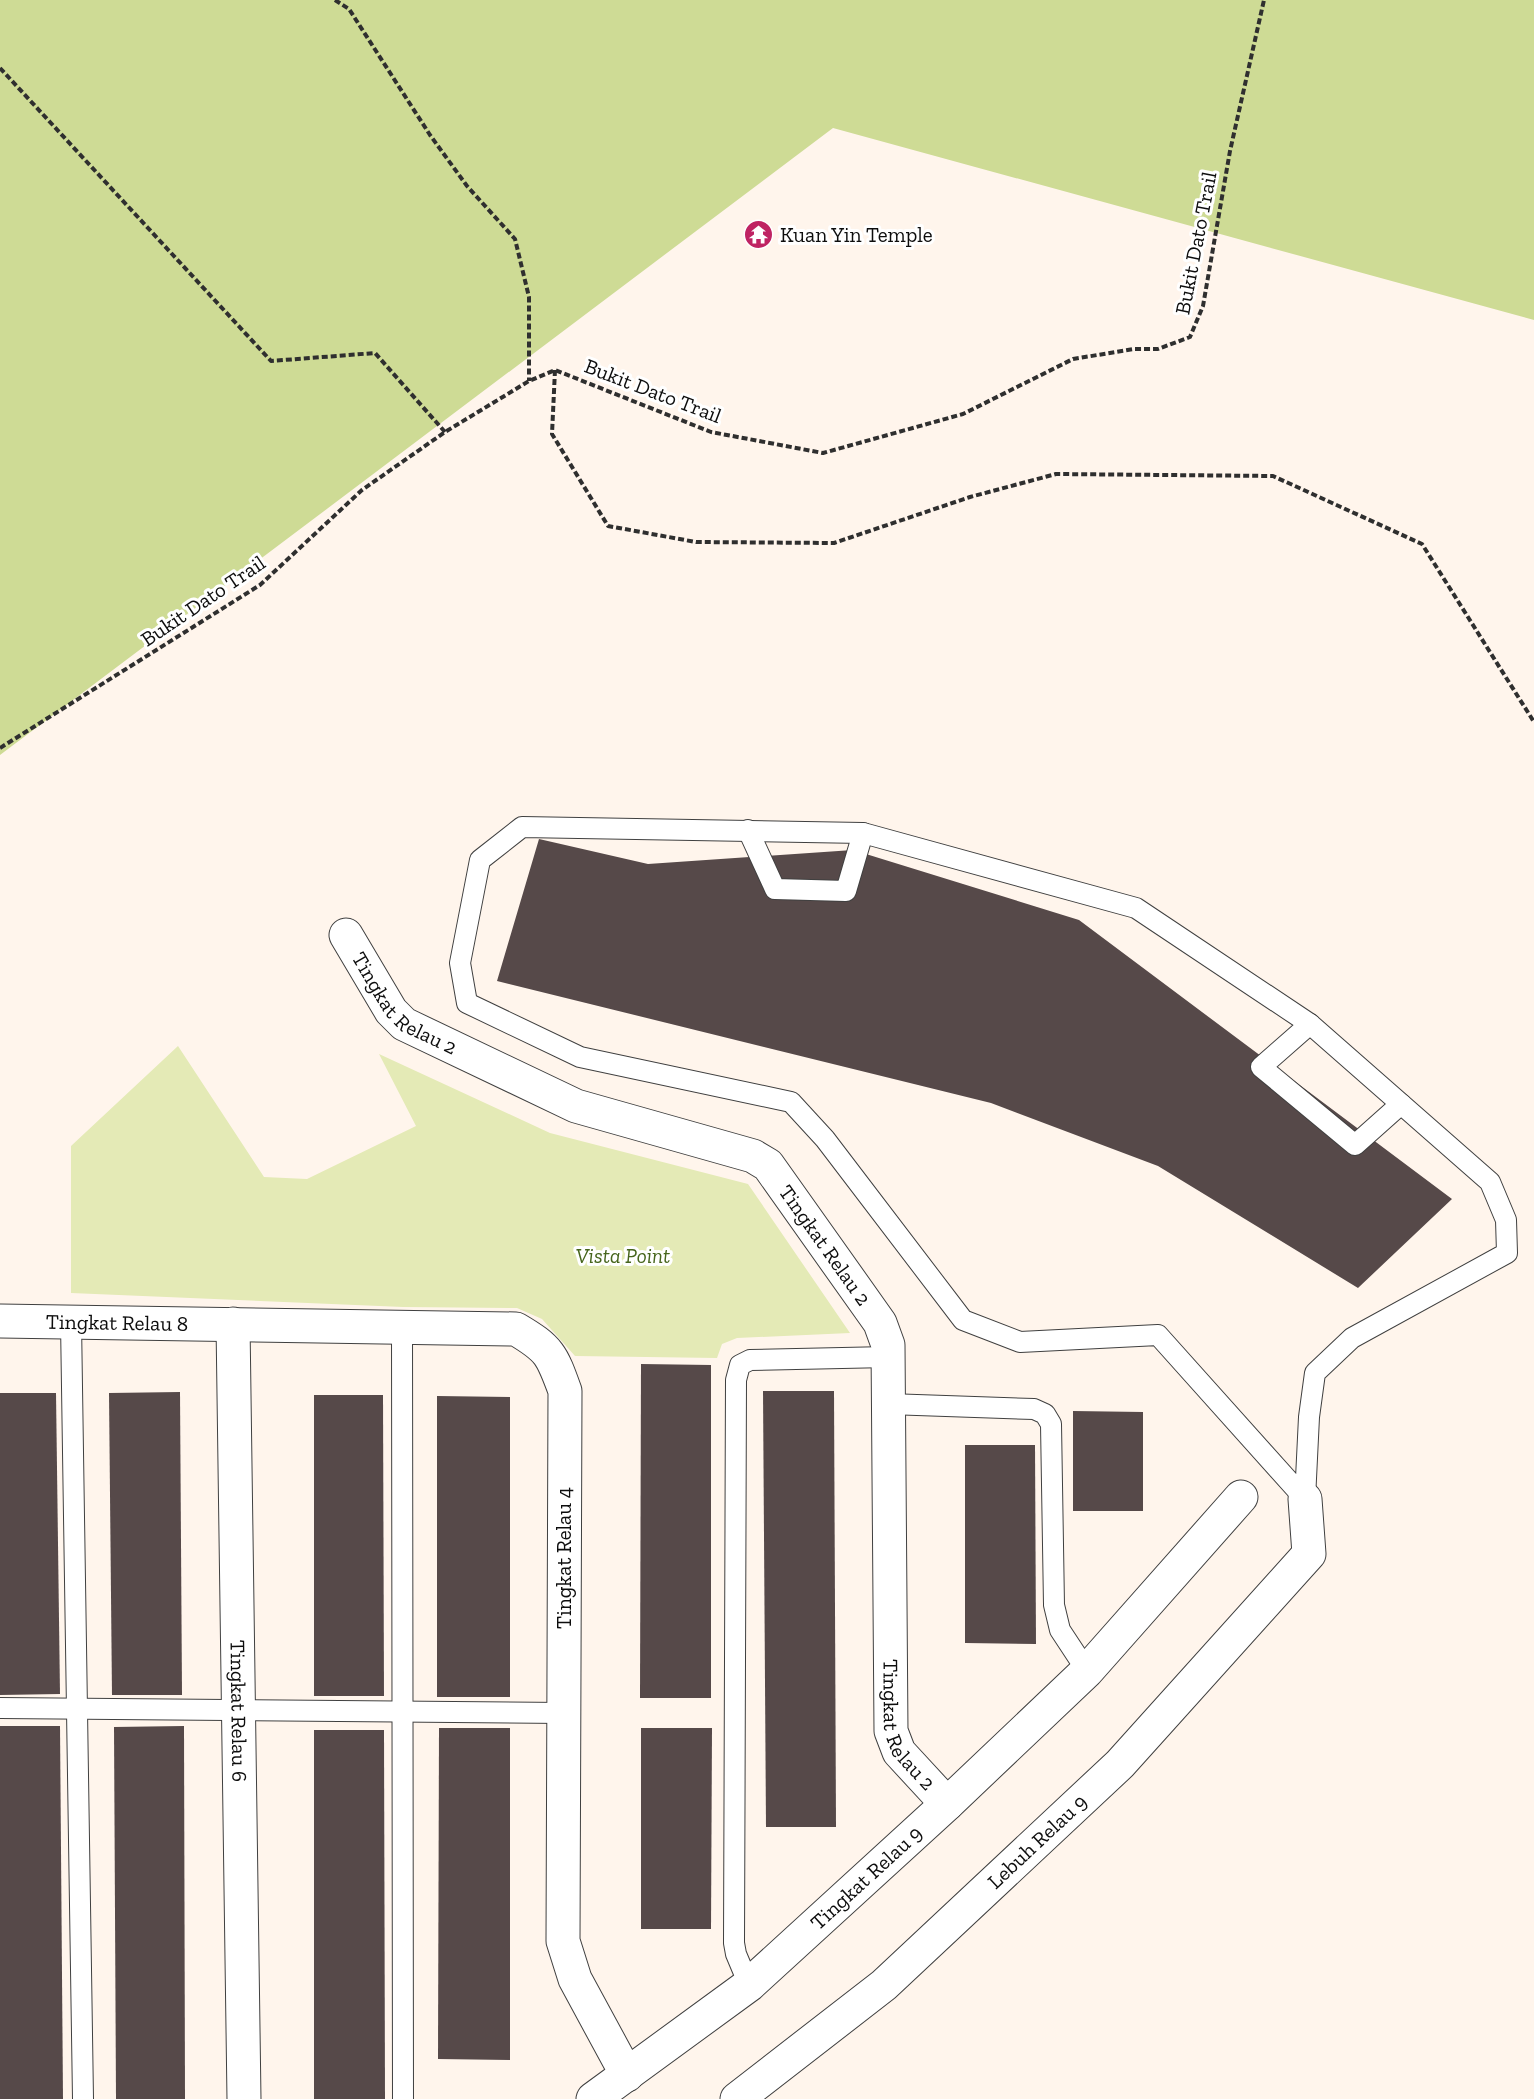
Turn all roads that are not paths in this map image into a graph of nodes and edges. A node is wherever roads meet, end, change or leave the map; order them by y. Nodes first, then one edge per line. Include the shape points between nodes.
1 (748, 830) junction
2 (863, 833) junction
3 (346, 935) dead end
4 (1310, 1024) junction
5 (1401, 1104) junction
6 (0, 1321) edge
7 (71, 1322) junction
8 (233, 1324) junction
9 (402, 1327) junction
10 (888, 1357) junction
11 (888, 1404) junction
12 (1240, 1497) dead end
13 (1305, 1499) junction
14 (1087, 1671) junction
15 (0, 1708) edge
16 (78, 1709) junction
17 (238, 1710) junction
18 (403, 1711) junction
19 (564, 1713) junction
20 (947, 1804) junction
21 (749, 1985) junction
22 (627, 2075) junction
23 (83, 2099) edge
24 (244, 2099) edge
25 (403, 2099) edge
26 (592, 2099) edge
27 (737, 2099) edge

1 - 2 lane
1 - 2 lane via 775,889 846,891
1 - 13 lane via 522,827 480,860 460,963 466,1003 580,1057 791,1102 825,1139 963,1320 1020,1342 1158,1335
2 - 4 lane via 1137,908
3 - 10 street, Tingkat Relau 2 via 391,1011 404,1024 576,1106 753,1156 768,1166 880,1323
4 - 5 lane
4 - 5 lane via 1261,1067 1355,1145
5 - 13 lane via 1490,1182 1506,1220 1507,1253 1352,1338 1315,1373
6 - 7 street, Tingkat Relau 8
7 - 8 street, Tingkat Relau 8
7 - 16 lane
8 - 9 street, Tingkat Relau 4
8 - 17 street, Tingkat Relau 6
9 - 18 lane
9 - 19 street, Tingkat Relau 4 via 516,1329 538,1342 553,1359 565,1391
10 - 11 street, Tingkat Relau 2
10 - 21 lane via 750,1360 740,1365 736,1380 734,1943
11 - 14 lane via 1034,1410 1045,1414 1051,1424 1054,1605 1060,1630
11 - 20 street, Tingkat Relau 2 via 891,1731 899,1752
12 - 14 street, Tingkat Relau 9
13 - 27 street, Lebuh Relau 9 via 1309,1554 1120,1764 884,1985
14 - 20 street, Tingkat Relau 9
15 - 16 lane
16 - 17 lane
16 - 23 lane
17 - 18 lane
17 - 24 street, Tingkat Relau 6
18 - 19 lane
18 - 25 lane
19 - 22 street, Tingkat Relau 4 via 563,1941 575,1979
20 - 21 street, Tingkat Relau 9
21 - 22 street, Tingkat Relau 9
22 - 26 street, Tingkat Relau 9

